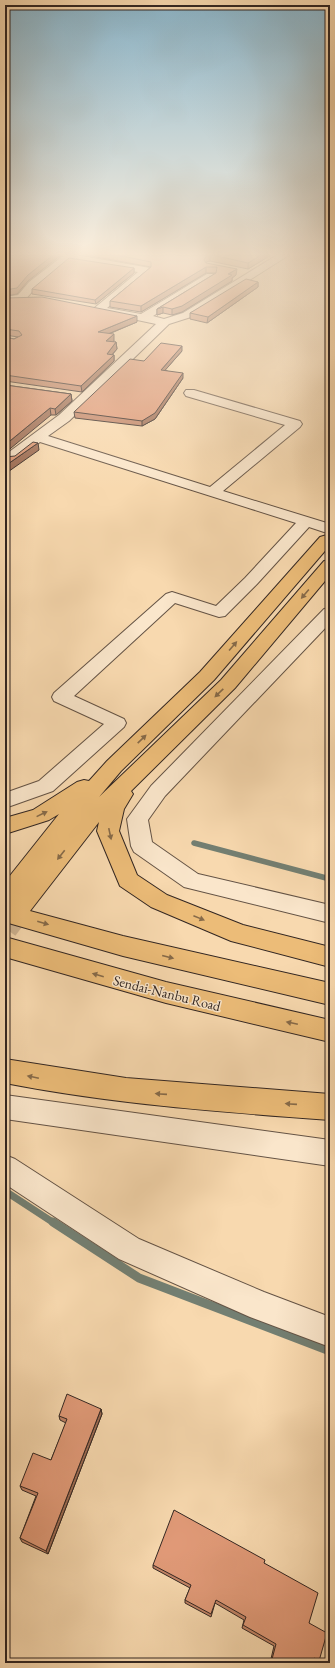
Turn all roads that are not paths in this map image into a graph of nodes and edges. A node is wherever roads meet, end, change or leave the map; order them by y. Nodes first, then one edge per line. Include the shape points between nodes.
1 (153, 333) edge
2 (190, 393) dead end
3 (68, 396) edge
4 (84, 398) junction
5 (40, 438) junction
6 (5, 459) edge
7 (213, 492) junction
8 (304, 522) junction
9 (330, 529) edge
10 (330, 539) edge
11 (330, 565) edge
12 (330, 613) edge
13 (124, 770) junction
14 (5, 801) edge
15 (5, 826) edge
16 (11, 904) edge
17 (330, 914) edge
18 (5, 947) edge
19 (330, 957) edge
20 (330, 994) edge
21 (330, 1031) edge
22 (5, 1071) edge
23 (5, 1107) edge
24 (330, 1107) edge
25 (330, 1153) edge
26 (5, 1168) edge
27 (330, 1332) edge

1 - 4 street
2 - 7 street via 295,424
3 - 4 street
4 - 5 street
5 - 6 street via 12,458
5 - 7 street
7 - 8 street
8 - 9 street
8 - 14 street via 219,612 172,597 61,697 117,723 46,786
13 -> 10 highway via 326,540
11 -> 13 highway via 228,684
12 - 17 street via 158,791 137,820 142,846 192,881
15 -> 13 highway via 41,815
13 - 16 highway via 88,820
13 -> 19 highway via 108,831 128,880 159,901 239,934
16 -> 20 highway via 123,946
21 -> 18 highway, Sendai-Nanbu Road via 248,1014 101,976
24 -> 22 highway via 155,1094 43,1079
23 - 25 street
26 - 27 street via 129,1249 261,1306

